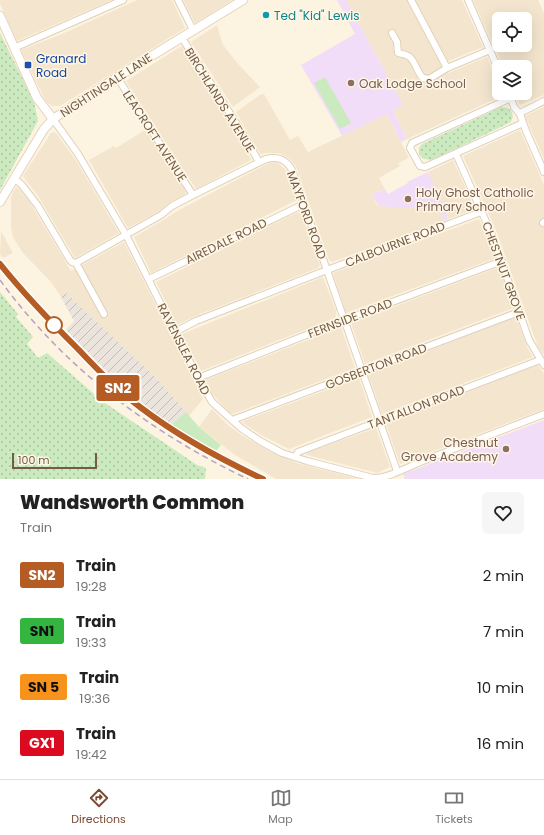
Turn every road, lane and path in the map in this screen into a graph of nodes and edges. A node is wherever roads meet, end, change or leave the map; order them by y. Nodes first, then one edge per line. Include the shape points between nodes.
1 (123, 0) edge
2 (178, 0) edge
3 (243, 0) edge
4 (411, 0) edge
5 (468, 0) edge
6 (0, 16) edge
7 (193, 30) junction
8 (392, 33) dead end
9 (182, 38) junction
10 (14, 48) junction
11 (490, 50) junction
12 (494, 60) edge
13 (447, 68) junction
14 (117, 77) junction
15 (500, 100) edge
16 (512, 100) edge
17 (544, 101) edge
18 (520, 113) junction
19 (53, 120) junction
20 (523, 123) junction
21 (456, 154) junction
22 (259, 162) junction
23 (544, 172) edge
24 (14, 178) junction
25 (193, 195) junction
26 (0, 202) edge
27 (304, 204) junction
28 (481, 212) junction
29 (126, 235) junction
30 (502, 261) junction
31 (76, 263) junction
32 (327, 270) junction
33 (149, 279) junction
34 (519, 312) junction
35 (104, 314) dead end
36 (344, 320) junction
37 (175, 332) junction
38 (542, 362) edge
39 (362, 371) junction
40 (198, 378) junction
41 (544, 414) edge
42 (379, 420) junction
43 (233, 421) junction
44 (295, 457) junction
45 (394, 475) edge

1 - 10 street
2 - 7 street
3 - 7 main road, NIGHTINGALE LANE
4 - 13 street
5 - 11 street
6 - 10 main road
7 - 9 main road, NIGHTINGALE LANE
8 - 13 street via 398,53 411,58 419,74 424,78 429,79
9 - 14 main road, NIGHTINGALE LANE
9 - 22 street, BIRCHLANDS AVENUE via 246,137
10 - 19 main road via 37,98
11 - 12 street
11 - 13 street
14 - 19 main road, NIGHTINGALE LANE
14 - 25 street, LEACROFT AVENUE
15 - 21 street via 410,145 419,164 424,168
16 - 18 street via 514,108
17 - 18 street
18 - 20 street
19 - 24 main road, NIGHTINGALE LANE via 44,129
19 - 29 street, RAVENSLEA ROAD via 81,160
20 - 21 street
20 - 23 street
21 - 28 street, CHESTNUT GROVE
22 - 25 street, MAYFORD ROAD
22 - 27 street, MAYFORD ROAD via 272,158 287,162
24 - 26 main road, NIGHTINGALE LANE
24 - 31 street via 30,194 70,260
25 - 29 street, MAYFORD ROAD
27 - 32 street, MAYFORD ROAD
27 - 33 street, AIREDALE ROAD
28 - 30 street, CHESTNUT GROVE
28 - 32 street, CALBOURNE ROAD
29 - 31 street, MAYFORD ROAD
29 - 33 street, RAVENSLEA ROAD
30 - 34 street, CHESTNUT GROVE
30 - 36 street, FERNSIDE ROAD
31 - 35 street
32 - 36 street, MAYFORD ROAD
32 - 37 street, CALBOURNE ROAD via 196,321
33 - 37 street, RAVENSLEA ROAD
34 - 38 street, CHESTNUT GROVE via 529,340
34 - 39 street, GOSBERTON ROAD
36 - 39 street, MAYFORD ROAD
36 - 40 street, FERNSIDE ROAD
37 - 40 street, RAVENSLEA ROAD
38 - 42 street, TANTALLON ROAD
39 - 42 street, MAYFORD ROAD
39 - 43 street, GOSBERTON ROAD
40 - 43 street, RAVENSLEA ROAD via 209,398
41 - 45 street, RAVENSLEA ROAD
42 - 44 street, TANTALLON ROAD via 298,452
42 - 45 street, MAYFORD ROAD
43 - 44 street, RAVENSLEA ROAD via 267,445
44 - 45 street, RAVENSLEA ROAD via 373,478

